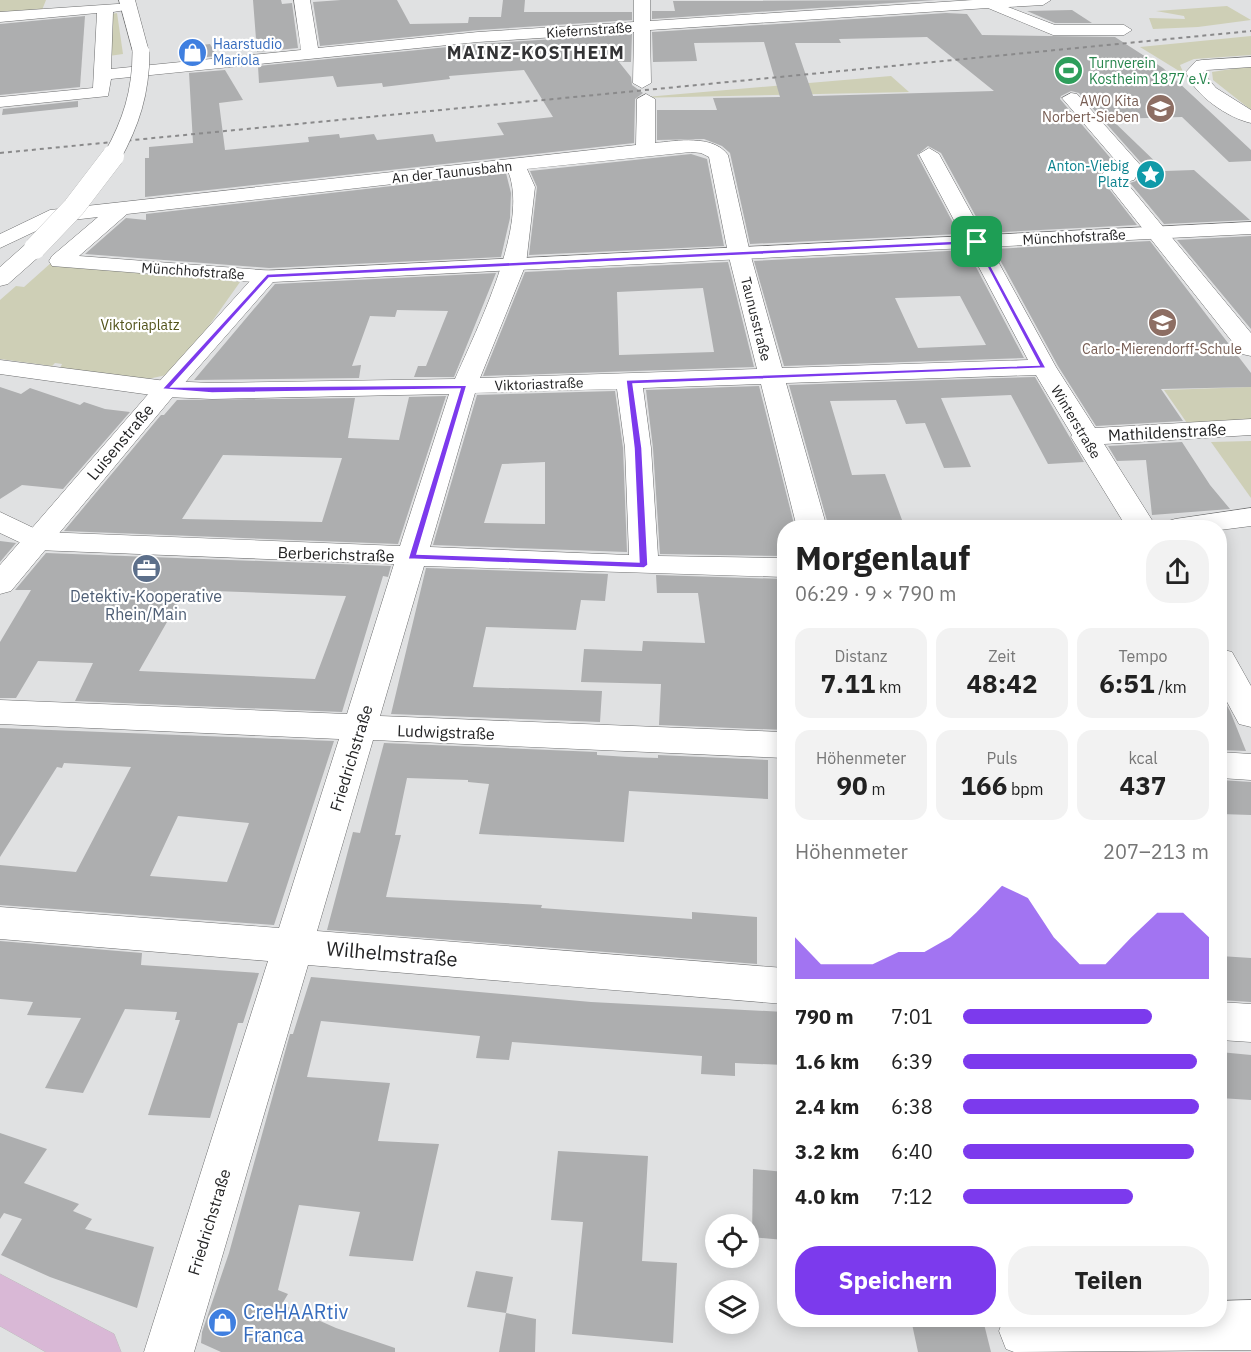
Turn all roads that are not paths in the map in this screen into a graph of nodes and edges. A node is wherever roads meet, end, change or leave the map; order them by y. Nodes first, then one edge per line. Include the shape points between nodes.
1 (302, 0) edge
2 (642, 0) edge
3 (1043, 0) edge
4 (984, 2) edge
5 (128, 3) edge
6 (105, 8) junction
7 (0, 17) edge
8 (642, 26) junction
9 (1124, 30) dead end
10 (310, 52) junction
11 (1251, 62) edge
12 (102, 83) junction
13 (1071, 98) dead end
14 (0, 102) edge
15 (1251, 118) edge
16 (673, 147) joint
17 (645, 150) junction
18 (929, 154) dead end
19 (516, 166) junction
20 (474, 189) dead end
21 (231, 197) junction
22 (120, 209) junction
23 (1251, 228) edge
24 (1160, 234) junction
25 (0, 242) edge
26 (977, 242) junction
27 (739, 253) junction
28 (515, 264) junction
29 (267, 276) junction
30 (0, 279) edge
31 (1251, 349) edge
32 (0, 367) edge
33 (1044, 367) junction
34 (771, 376) junction
35 (629, 381) junction
36 (464, 387) junction
37 (165, 389) junction
38 (1251, 427) edge
39 (1084, 437) junction
40 (1251, 517) edge
41 (810, 520) edge
42 (1137, 520) edge
43 (1227, 520) edge
44 (0, 521) edge
45 (36, 541) junction
46 (411, 557) junction
47 (643, 561) junction
48 (777, 567) edge
49 (0, 584) edge
50 (1227, 672) edge
51 (0, 712) edge
52 (1251, 715) edge
53 (360, 728) junction
54 (777, 745) edge
55 (1227, 765) edge
56 (1251, 766) edge
57 (0, 923) edge
58 (293, 946) junction
59 (777, 985) edge
60 (1227, 1021) edge
61 (1251, 1023) edge
62 (0, 1299) edge
63 (1251, 1325) edge
64 (1227, 1326) edge
65 (1201, 1327) edge
66 (1025, 1334) edge
67 (96, 1352) edge
68 (169, 1352) edge

1 - 10 street
2 - 8 street
3 - 4 street, Kiefernstraße
4 - 8 street, Kiefernstraße
4 - 9 street via 1053,30
5 - 6 street
5 - 30 street, bridge via 141,52 137,100 116,150 80,199
6 - 7 street
6 - 12 street
8 - 10 street, Kiefernstraße
8 - 17 street
10 - 12 street, Kiefernstraße
11 - 15 street via 1202,64 1194,72 1209,92
12 - 14 street, Kiefernstraße
13 - 24 street via 1132,167 1127,176 1111,176
16 - 17 street, An der Taunusbahn
16 - 27 street, Taunusstraße via 701,147 718,155
17 - 19 street, An der Taunusbahn
18 - 26 street, Winterstraße
19 - 21 street, An der Taunusbahn
19 - 28 street, Friedrichstraße
20 - 21 street, An der Taunusbahn
21 - 22 street, An der Taunusbahn
22 - 25 street via 50,216
22 - 29 street, Münchhofstraße via 60,261
23 - 24 street, Münchhofstraße
24 - 26 street, Münchhofstraße
24 - 31 street
26 - 27 street, Münchhofstraße
26 - 33 street, Winterstraße
27 - 28 street, Münchhofstraße
27 - 34 street, Taunusstraße
28 - 29 street, Münchhofstraße
28 - 36 street, Friedrichstraße
29 - 37 street, Luisenstraße
32 - 37 street, Viktoriastraße
33 - 34 street, Viktoriastraße
33 - 39 street, Winterstraße
34 - 35 street, Viktoriastraße
34 - 41 street, Taunusstraße
35 - 36 street, Viktoriastraße
35 - 47 street via 638,448
36 - 37 street, Viktoriastraße
36 - 46 street, Friedrichstraße
37 - 45 street, Luisenstraße
38 - 39 street, Mathildenstraße
39 - 42 street, Winterstraße
40 - 43 street
44 - 45 street, Berberichstraße
45 - 46 street, Berberichstraße
45 - 49 street, Luisenstraße
46 - 47 street, Berberichstraße
46 - 53 street, Friedrichstraße
47 - 48 street, Berberichstraße
50 - 52 street
51 - 53 street, Ludwigstraße
53 - 54 street, Ludwigstraße
53 - 58 street, Friedrichstraße
55 - 56 street
57 - 58 street, Wilhelmstraße
58 - 59 street, Wilhelmstraße
58 - 68 street, Friedrichstraße
60 - 61 street
62 - 67 main road
63 - 64 street
65 - 66 street

